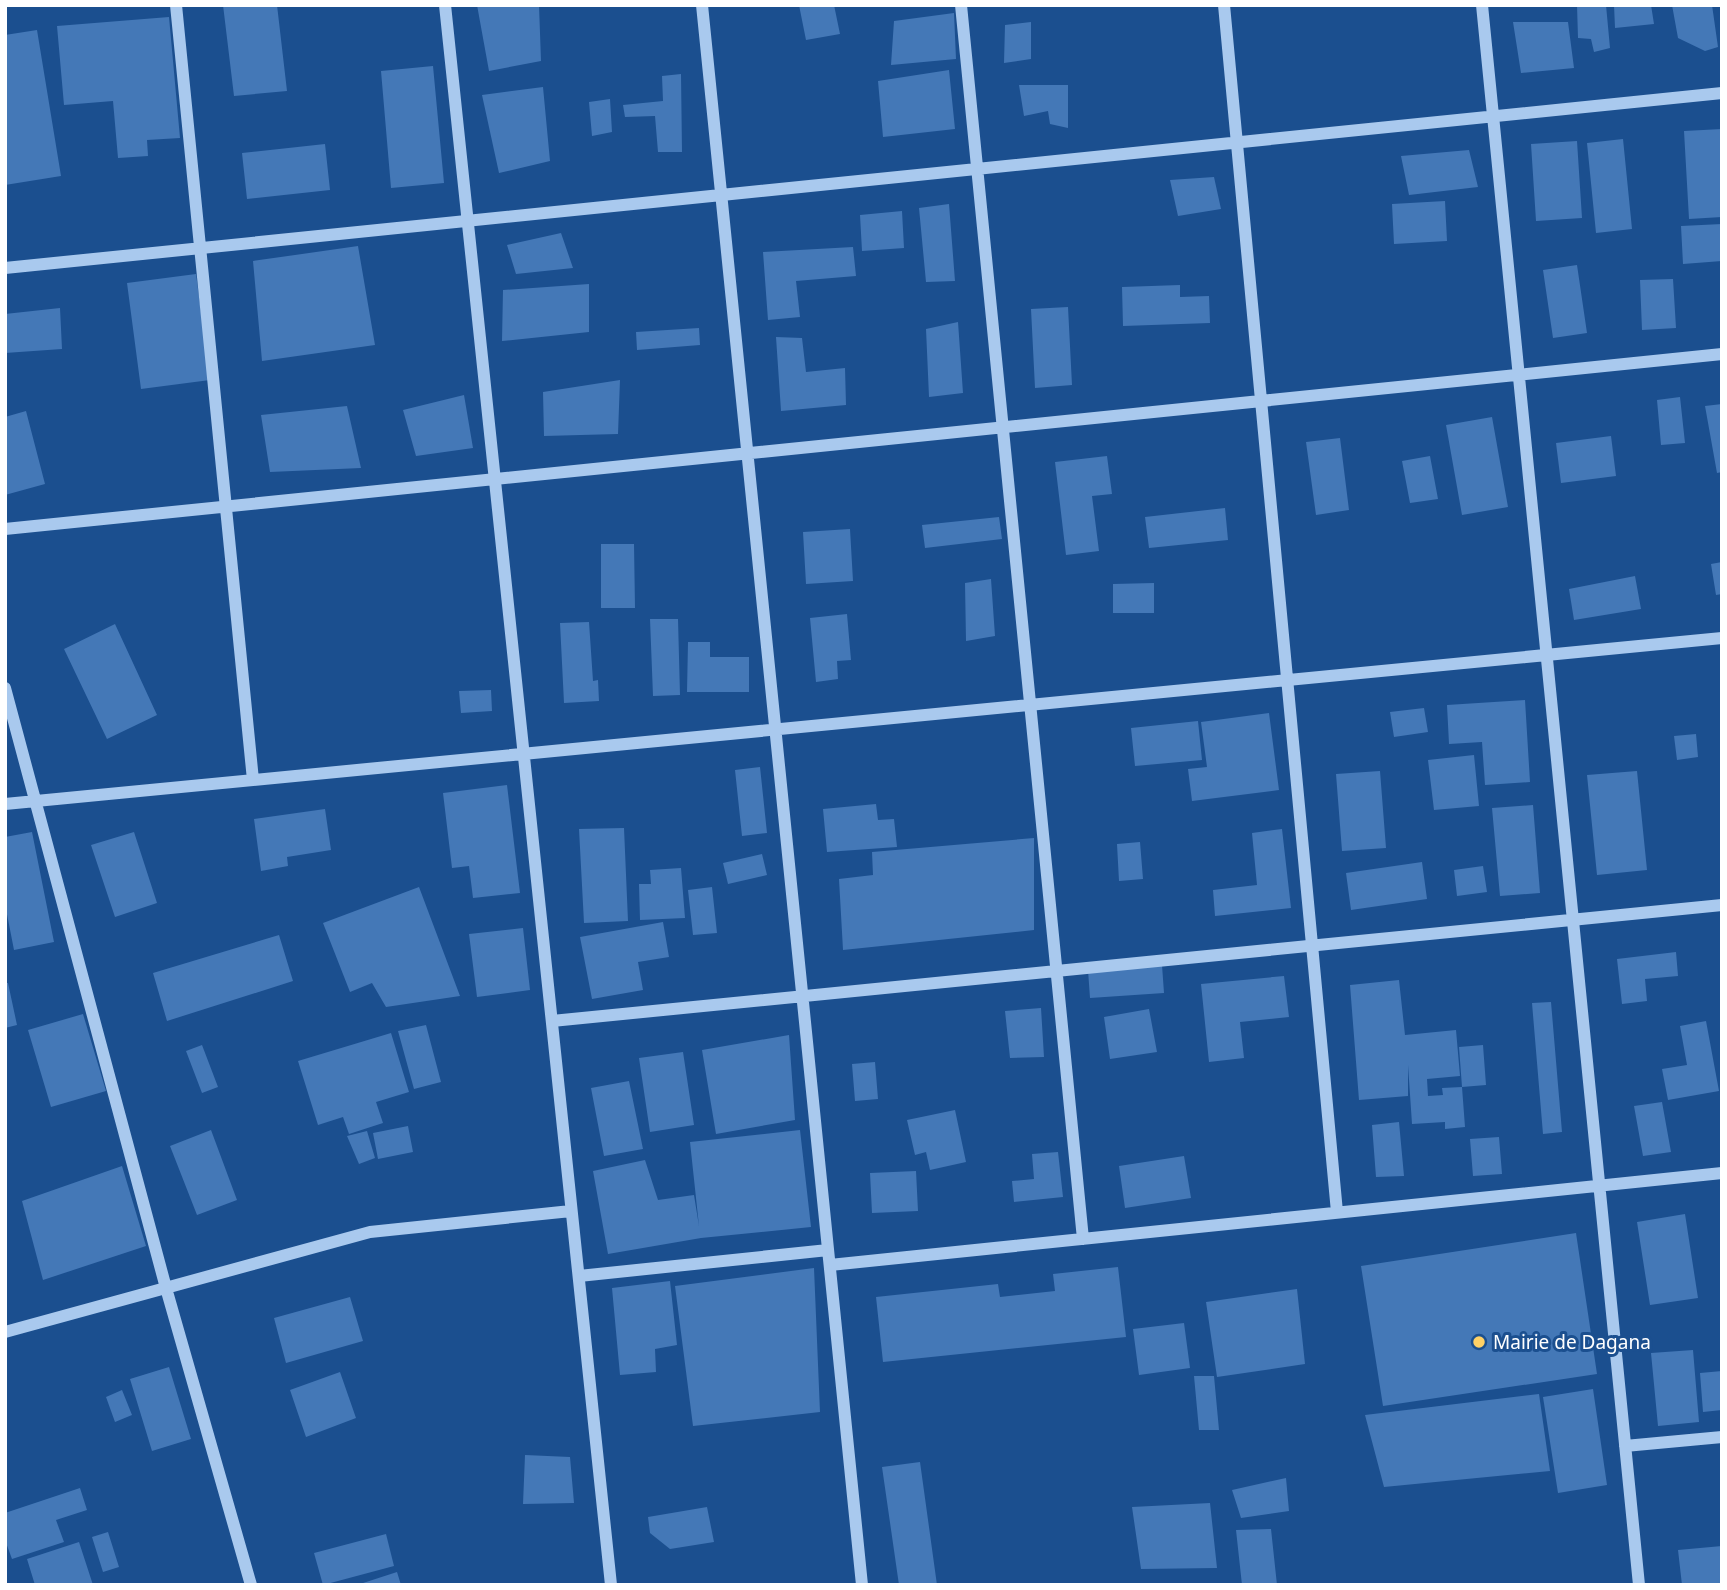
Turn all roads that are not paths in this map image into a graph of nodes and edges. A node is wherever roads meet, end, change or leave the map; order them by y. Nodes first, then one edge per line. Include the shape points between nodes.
1 (176, 5) edge
2 (445, 5) edge
3 (702, 5) edge
4 (961, 5) edge
5 (1224, 5) edge
6 (1482, 5) edge
7 (1722, 93) edge
8 (1494, 116) junction
9 (1237, 142) junction
10 (977, 169) junction
11 (721, 195) junction
12 (467, 221) junction
13 (200, 248) junction
14 (5, 268) edge
15 (1722, 354) edge
16 (1518, 375) junction
17 (1261, 401) junction
18 (1002, 428) junction
19 (747, 453) junction
20 (494, 479) junction
21 (225, 507) junction
22 (5, 529) edge
23 (1722, 638) edge
24 (1546, 655) junction
25 (1287, 680) junction
26 (5, 688) edge
27 (1030, 705) junction
28 (775, 729) junction
29 (523, 754) junction
30 (253, 780) junction
31 (34, 801) junction
32 (5, 804) edge
33 (1722, 905) edge
34 (1573, 920) junction
35 (1312, 946) junction
36 (1056, 971) junction
37 (802, 996) junction
38 (552, 1021) junction
39 (1722, 1173) edge
40 (1599, 1186) junction
41 (571, 1211) junction
42 (1337, 1212) junction
43 (1083, 1239) junction
44 (828, 1250) junction
45 (830, 1265) junction
46 (579, 1276) junction
47 (166, 1288) junction
48 (5, 1332) edge
49 (1722, 1437) edge
50 (1625, 1446) junction
51 (251, 1585) edge
52 (611, 1585) edge
53 (862, 1585) edge
54 (1639, 1585) edge

1 - 13 street
2 - 12 street
3 - 11 street
4 - 10 street
5 - 9 street
6 - 8 street
7 - 8 street
8 - 9 street
8 - 16 street
9 - 10 street
9 - 17 street
10 - 11 street
10 - 18 street
11 - 12 street
11 - 19 street
12 - 13 street
12 - 20 street
13 - 14 street
13 - 21 street
15 - 16 street
16 - 17 street
16 - 24 street
17 - 18 street
17 - 25 street
18 - 19 street
18 - 27 street
19 - 20 street
19 - 28 street
20 - 21 street
20 - 29 street
21 - 22 street
21 - 30 street
23 - 24 street
24 - 25 street
24 - 34 street
25 - 27 street
25 - 35 street
26 - 31 street
27 - 28 street
27 - 36 street
28 - 29 street
28 - 37 street
29 - 30 street
29 - 38 street
30 - 31 street
31 - 32 street
31 - 47 street
33 - 34 street
34 - 35 street
34 - 40 street
35 - 36 street
35 - 42 street
36 - 37 street
36 - 43 street
37 - 38 street
37 - 44 street
38 - 41 street
39 - 40 street
40 - 42 street
40 - 50 street
41 - 46 street
41 - 47 street via 370,1232
42 - 43 street
43 - 45 street
44 - 45 street
44 - 46 street
45 - 53 street
46 - 52 street
47 - 48 street
47 - 51 street
49 - 50 street
50 - 54 street

